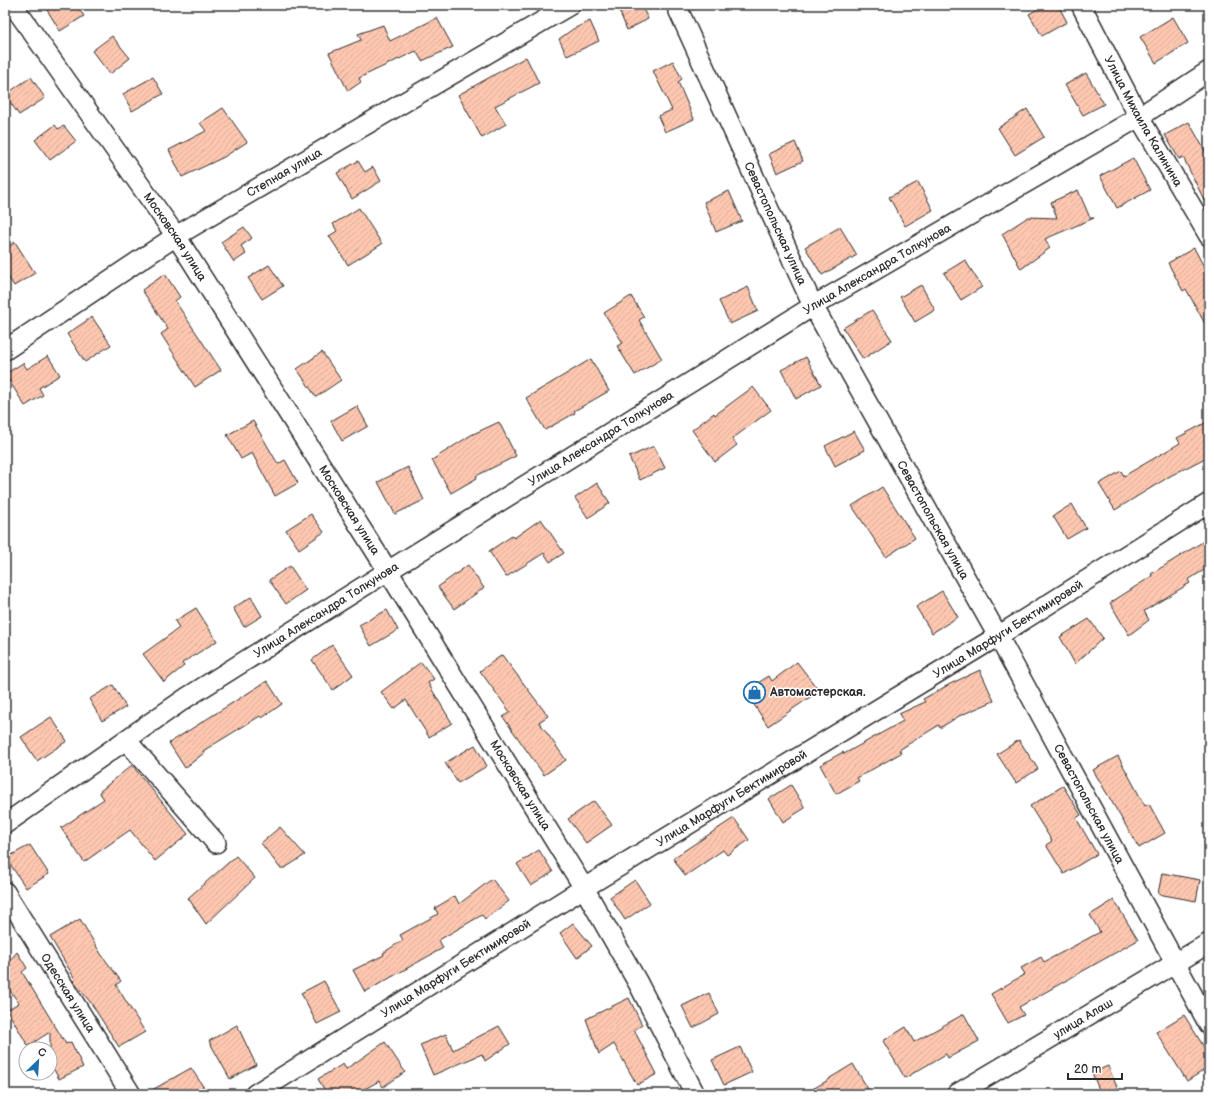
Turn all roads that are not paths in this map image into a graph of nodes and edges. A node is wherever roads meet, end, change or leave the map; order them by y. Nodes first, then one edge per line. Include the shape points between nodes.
1 (13, 5) edge
2 (570, 5) edge
3 (676, 5) edge
4 (1081, 5) edge
5 (1209, 71) edge
6 (1139, 117) junction
7 (176, 236) junction
8 (1209, 236) edge
9 (813, 306) junction
10 (5, 350) edge
11 (1209, 503) edge
12 (388, 571) junction
13 (998, 636) junction
14 (126, 740) junction
15 (5, 824) edge
16 (216, 844) dead end
17 (584, 888) junction
18 (5, 892) edge
19 (1209, 943) edge
20 (1176, 963) junction
21 (1209, 1025) edge
22 (131, 1094) edge
23 (255, 1094) edge
24 (695, 1094) edge
25 (957, 1094) edge

1 - 7 street, Московская улица
2 - 7 street, Степная улица
3 - 9 street, Севастопольская улица
4 - 6 street, Улица Михаила Калинина
5 - 6 street, Улица Александра Толкунова
6 - 8 street, Улица Михаила Калинина
6 - 9 street, Улица Александра Толкунова
7 - 10 street, Степная улица
7 - 12 street, Московская улица
9 - 12 street, Улица Александра Толкунова
9 - 13 street, Севастопольская улица
11 - 13 street, Улица Марфуги Бектимировой
12 - 14 street, Улица Александра Толкунова via 186,698
12 - 17 street, Московская улица
13 - 17 street, Улица Марфуги Бектимировой
13 - 20 street, Севастопольская улица
14 - 15 street, Улица Александра Толкунова
14 - 16 street
17 - 23 street, Улица Марфуги Бектимировой
17 - 24 street, Московская улица via 638,983
18 - 22 street, Одесская улица
19 - 20 street, улица Алаш
20 - 21 street, Севастопольская улица
20 - 25 street, улица Алаш

